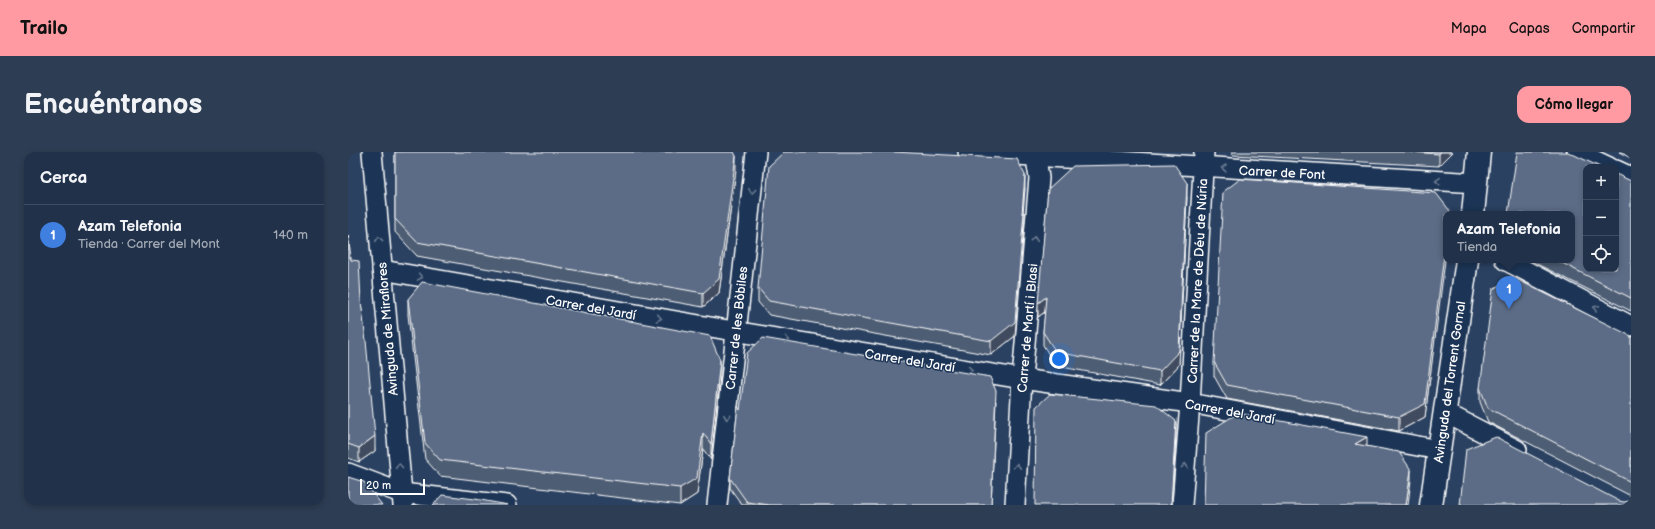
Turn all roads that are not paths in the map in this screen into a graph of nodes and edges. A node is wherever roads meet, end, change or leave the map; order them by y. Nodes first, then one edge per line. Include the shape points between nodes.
1 (372, 152) edge
2 (756, 152) edge
3 (968, 152) edge
4 (1479, 152) edge
5 (1577, 152) edge
6 (1035, 154) edge
7 (1204, 159) edge
8 (1603, 164) edge
9 (1619, 171) edge
10 (1631, 177) edge
11 (1477, 183) junction
12 (1473, 211) edge
13 (1467, 263) edge
14 (1510, 263) edge
15 (382, 270) junction
16 (1631, 326) edge
17 (737, 332) junction
18 (1022, 379) junction
19 (1190, 404) junction
20 (1444, 412) junction
21 (1439, 450) junction
22 (1532, 458) edge
23 (348, 473) edge
24 (402, 499) edge
25 (508, 505) edge
26 (717, 505) edge
27 (1015, 505) edge
28 (1182, 505) edge
29 (1432, 505) edge

15 -> 1 street, Avinguda de Miraflores
2 -> 17 street, Carrer de les Bòbiles
3 - 6 street, Carrer de Font
4 - 11 street
5 - 8 street
6 - 7 street, Carrer de Font
18 -> 6 street, Carrer de Martí i Blasi via 1039,178
11 -> 7 street, Carrer de Font
7 - 19 street, Carrer de la Mare de Déu de Núria
9 - 10 street
11 - 12 street
13 - 20 street, Avinguda del Torrent Gornal
16 -> 14 street
15 -> 17 street, Carrer del Jardí
24 -> 15 street, Avinguda de Miraflores
17 -> 18 street, Carrer del Jardí
17 -> 26 street, Carrer de les Bòbiles
18 - 19 street, Carrer del Jardí
27 -> 18 street, Carrer de Martí i Blasi
19 - 21 street, Carrer del Jardí
28 -> 19 street, Carrer de la Mare de Déu de Núria
20 - 21 street, Avinguda del Torrent Gornal
20 - 22 street
21 - 29 street, Avinguda del Torrent Gornal
23 - 24 street
24 - 25 street

